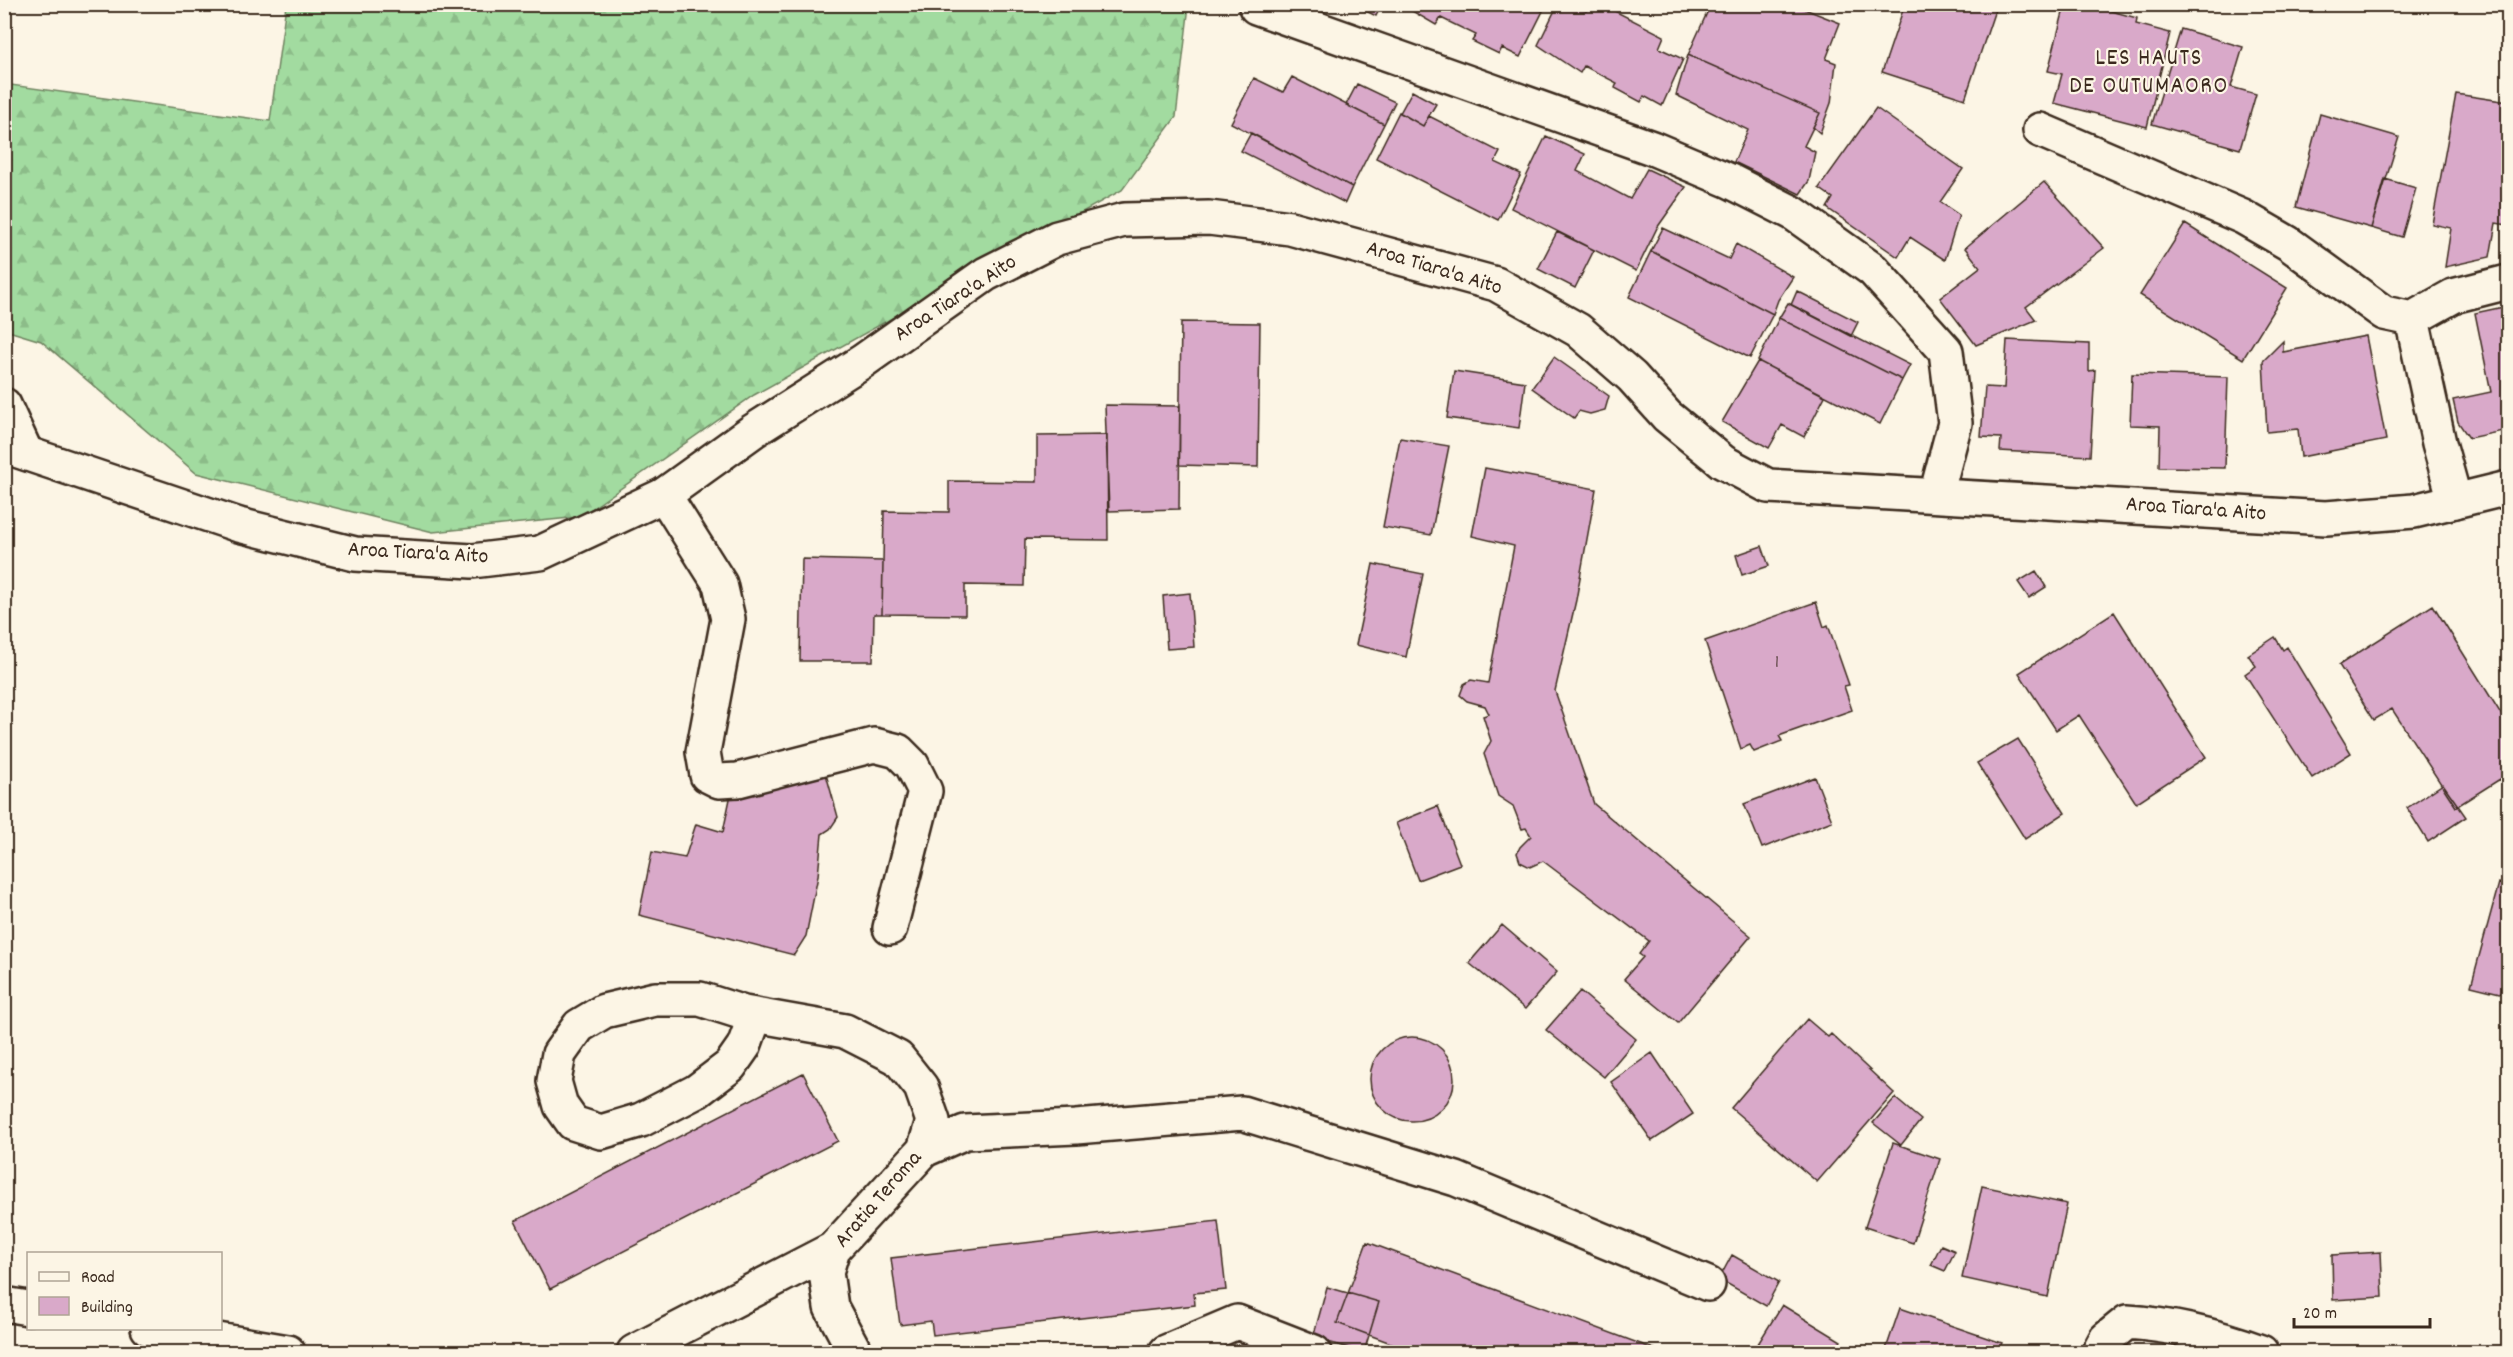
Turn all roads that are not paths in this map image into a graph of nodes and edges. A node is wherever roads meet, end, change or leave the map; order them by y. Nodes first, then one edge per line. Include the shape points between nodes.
1 (1256, 7) dead end
2 (2040, 130) dead end
3 (2508, 282) edge
4 (2412, 318) junction
5 (4, 405) edge
6 (15, 450) edge
7 (2508, 488) edge
8 (664, 495) junction
9 (1936, 495) junction
10 (2455, 501) junction
11 (890, 928) dead end
12 (755, 1016) junction
13 (924, 1150) junction
14 (833, 1249) junction
15 (1708, 1284) dead end
16 (4, 1304) edge
17 (27, 1308) edge
18 (154, 1330) edge
19 (288, 1353) edge
20 (634, 1353) edge
21 (855, 1353) edge
22 (1166, 1353) edge
23 (1314, 1353) edge
24 (2099, 1353) edge
25 (2261, 1353) edge

1 - 9 street via 1652,148 1730,181 1802,219 1873,270 1946,351 1955,423
2 - 4 street via 2243,217 2288,243 2384,313
3 - 4 street via 2453,296
4 - 10 street
5 - 6 street
6 - 8 street, Aroa Tiara'a Aito via 239,525 355,554 472,561 540,553
7 - 10 street, Aroa Tiara'a Aito
8 - 9 street, Aroa Tiara'a Aito via 986,274 1057,238 1124,220 1209,218 1290,228 1496,284 1578,330 1632,377 1667,416 1723,462 1768,486
8 - 11 street via 720,584 728,619 703,752 707,775 719,781 738,780 874,745 898,751 912,765 925,791
9 - 10 street, Aroa Tiara'a Aito via 2326,518 2414,511
12 - 12 street, Aratia Teroma via 700,999 655,999 604,1011 579,1026 559,1054 554,1081 561,1106 573,1123 601,1132 640,1120 697,1091 730,1066 744,1046
12 - 13 street, Aratia Teroma via 845,1031 898,1058 921,1087 933,1121
13 - 14 street, Aratia Teroma
13 - 15 street via 965,1132 1242,1113 1456,1179
14 - 20 street
14 - 21 street, Aratia Teroma via 826,1272 831,1307
16 - 17 street
18 - 19 street
22 - 23 street via 1237,1322
24 - 25 street via 2106,1339 2127,1322 2162,1324 2214,1335

